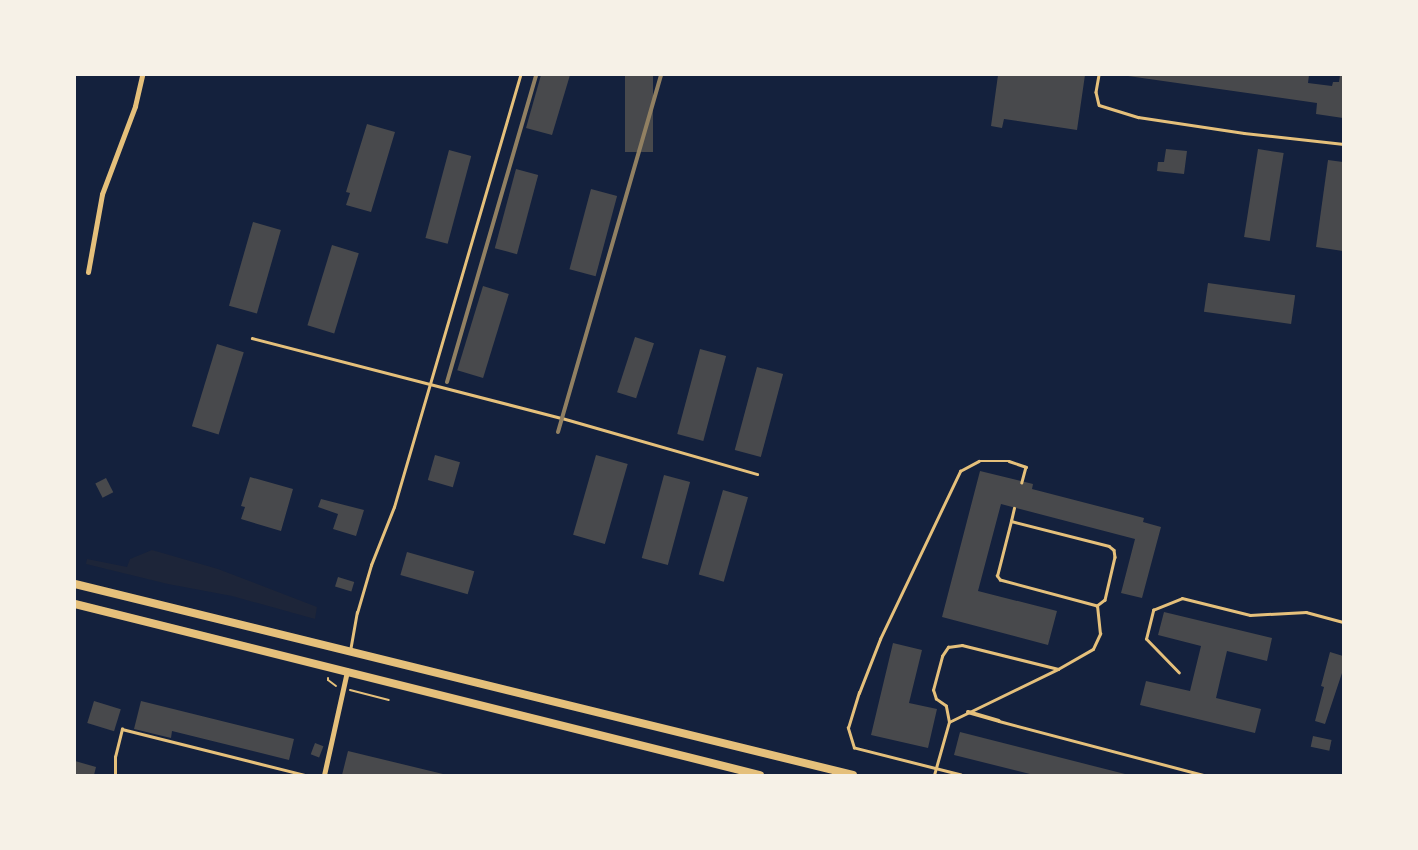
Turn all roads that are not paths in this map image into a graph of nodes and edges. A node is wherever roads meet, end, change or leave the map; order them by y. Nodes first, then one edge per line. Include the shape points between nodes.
1 (142, 75) edge
2 (520, 75) edge
3 (1099, 75) edge
4 (1343, 144) edge
5 (88, 272) dead end
6 (252, 338) dead end
7 (429, 384) junction
8 (757, 474) dead end
9 (1022, 482) dead end
10 (1014, 508) dead end
11 (1011, 521) junction
12 (75, 584) edge
13 (75, 604) edge
14 (1097, 606) junction
15 (1343, 622) edge
16 (350, 652) junction
17 (1058, 669) junction
18 (347, 671) junction
19 (1179, 673) dead end
20 (968, 712) junction
21 (1000, 721) joint
22 (949, 722) junction
23 (936, 769) junction
24 (1186, 771) junction
25 (115, 775) edge
26 (305, 775) edge
27 (324, 775) edge
28 (760, 775) edge
29 (852, 775) edge
30 (934, 775) edge
31 (961, 775) edge
32 (1185, 775) edge
33 (1203, 775) edge

1 - 5 street via 135,106 102,194
2 - 7 lane
3 - 4 lane via 1096,92 1099,105 1138,116 1244,133
6 - 7 lane
7 - 8 lane
7 - 16 lane via 394,507 371,565
9 - 23 lane via 1026,467 1009,461 979,461 960,472 880,639 848,728 854,748
10 - 11 lane
11 - 14 lane via 997,571 1000,580
11 - 14 lane via 1114,550 1105,600
12 - 16 main road
13 - 18 main road
14 - 17 lane via 1100,634 1093,649
15 - 19 lane via 1306,612 1250,615 1182,598 1153,610 1146,638
16 - 29 main road
17 - 20 lane
17 - 22 lane via 962,644 948,647 942,656 933,690 936,699 946,706
18 - 27 street
18 - 28 main road
20 - 21 street
20 - 22 lane
21 - 24 lane
22 - 23 lane
23 - 30 lane
23 - 31 lane
24 - 32 lane
24 - 33 lane
25 - 26 lane via 115,757 122,729

